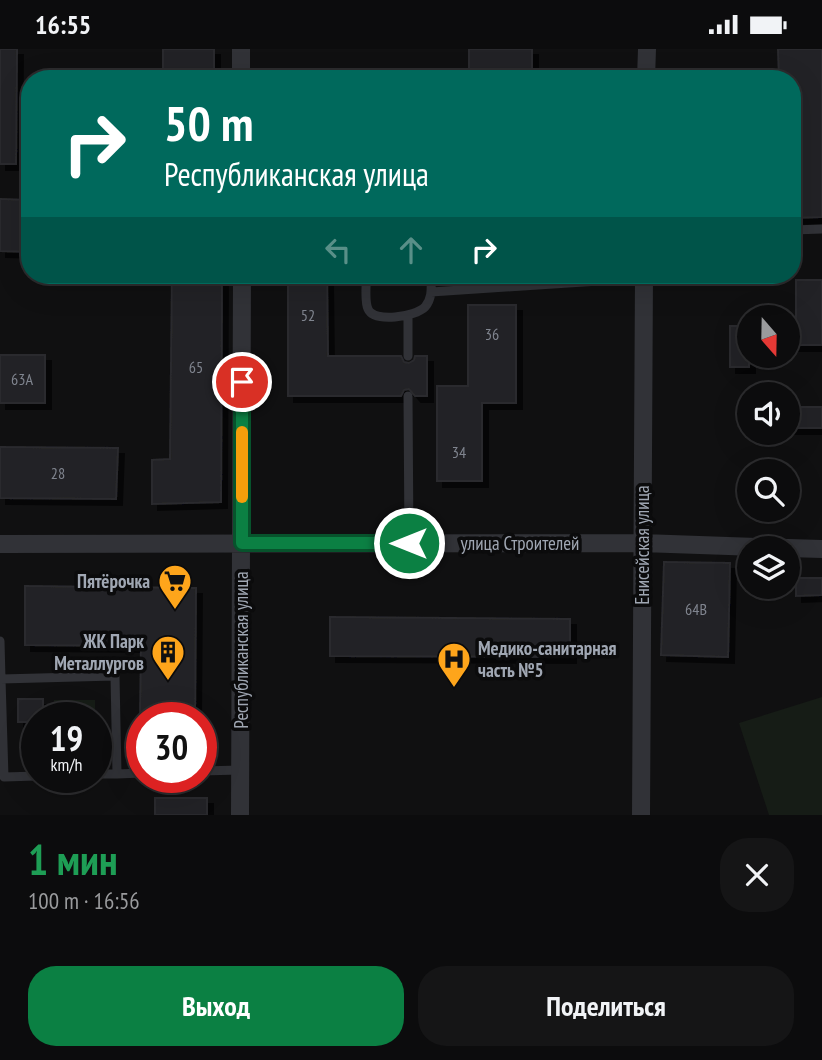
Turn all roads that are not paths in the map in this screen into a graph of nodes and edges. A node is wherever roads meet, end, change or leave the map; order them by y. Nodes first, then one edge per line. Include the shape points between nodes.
1 (241, 49) edge
2 (647, 49) edge
3 (241, 70) edge
4 (646, 70) edge
5 (822, 229) edge
6 (801, 230) edge
7 (242, 284) edge
8 (366, 284) edge
9 (431, 284) edge
10 (538, 284) edge
11 (645, 284) edge
12 (431, 292) junction
13 (408, 316) junction
14 (408, 356) dead end
15 (408, 396) dead end
16 (242, 543) junction
17 (409, 543) junction
18 (642, 543) junction
19 (0, 544) edge
20 (737, 546) edge
21 (800, 548) edge
22 (822, 549) edge
23 (0, 641) edge
24 (1, 679) edge
25 (240, 770) junction
26 (217, 771) edge
27 (112, 774) edge
28 (117, 774) junction
29 (126, 774) edge
30 (21, 776) edge
31 (240, 815) edge
32 (641, 815) edge

1 - 3 street
2 - 4 street
5 - 6 lane
7 - 16 street, Республиканская улица
8 - 13 lane via 369,311 379,316
9 - 12 lane
10 - 12 lane
11 - 18 street, Енисейская улица
12 - 13 lane via 425,307
13 - 14 lane
15 - 17 lane
16 - 17 street, улица Строителей
16 - 19 street, улица Строителей
16 - 25 street, Республиканская улица
17 - 18 street, улица Строителей
18 - 20 street, улица Строителей
18 - 32 street, Енисейская улица
21 - 22 street, улица Строителей
23 - 24 lane
24 - 28 lane via 115,676
24 - 30 lane via 4,777
25 - 26 lane
25 - 31 street, Республиканская улица
27 - 28 lane
28 - 29 lane

